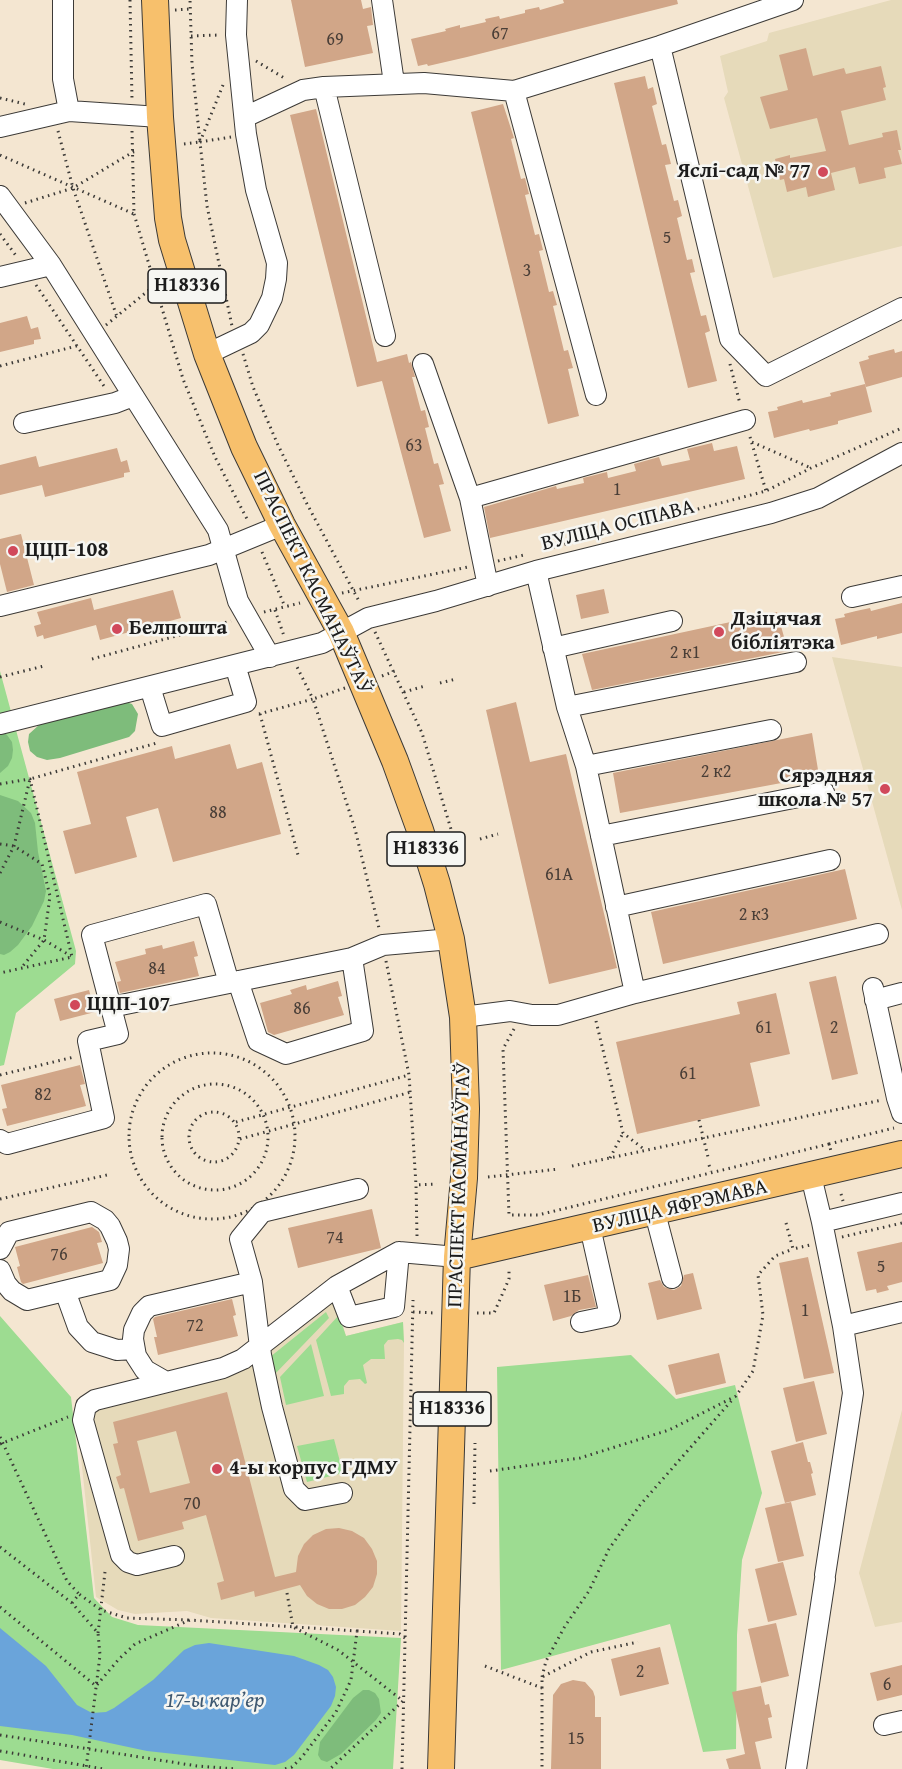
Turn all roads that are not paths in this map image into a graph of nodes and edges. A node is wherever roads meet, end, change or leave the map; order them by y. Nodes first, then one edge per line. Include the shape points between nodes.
1 (63, 0) edge
2 (155, 0) edge
3 (237, 0) edge
4 (382, 0) edge
5 (794, 0) edge
6 (660, 46) junction
7 (394, 83) junction
8 (324, 87) junction
9 (514, 91) junction
10 (63, 117) junction
11 (160, 117) junction
12 (245, 126) junction
13 (0, 127) edge
14 (3, 206) edge
15 (51, 266) junction
16 (0, 277) edge
17 (902, 308) edge
18 (385, 336) dead end
19 (207, 354) junction
20 (423, 364) dead end
21 (596, 395) dead end
22 (133, 396) junction
23 (745, 420) dead end
24 (24, 423) dead end
25 (902, 453) edge
26 (470, 498) junction
27 (282, 525) junction
28 (223, 549) junction
29 (536, 562) junction
30 (488, 586) junction
31 (902, 586) edge
32 (852, 597) dead end
33 (0, 606) edge
34 (672, 621) dead end
35 (340, 632) junction
36 (553, 648) junction
37 (270, 657) junction
38 (796, 662) dead end
39 (235, 665) junction
40 (150, 687) junction
41 (567, 707) junction
42 (0, 724) edge
43 (771, 730) dead end
44 (586, 766) junction
45 (824, 792) dead end
46 (601, 836) junction
47 (830, 860) dead end
48 (616, 907) junction
49 (878, 934) dead end
50 (451, 939) junction
51 (352, 958) junction
52 (234, 982) junction
53 (635, 993) junction
54 (902, 993) edge
55 (111, 1007) junction
56 (463, 1017) junction
57 (899, 1121) edge
58 (0, 1140) edge
59 (902, 1154) edge
60 (811, 1176) junction
61 (358, 1189) dead end
62 (902, 1203) edge
63 (655, 1213) junction
64 (590, 1227) junction
65 (824, 1232) junction
66 (0, 1249) edge
67 (408, 1252) junction
68 (457, 1257) junction
69 (0, 1270) edge
70 (672, 1278) dead end
71 (252, 1281) junction
72 (337, 1286) junction
73 (65, 1292) junction
74 (902, 1312) edge
75 (581, 1322) dead end
76 (843, 1326) junction
77 (261, 1346) junction
78 (134, 1349) junction
79 (166, 1382) junction
80 (342, 1493) dead end
81 (174, 1556) dead end
82 (441, 1769) edge
83 (796, 1769) edge

1 - 10 street
2 - 11 main road, ПРАСПЕКТ КАСМАНАЎТАЎ / Н18336
3 - 12 street via 236,35
4 - 7 street
5 - 6 street
6 - 9 street
6 - 17 street via 730,339 765,376
7 - 8 street
7 - 9 street
8 - 12 street via 303,90
8 - 18 street
9 - 21 street
10 - 11 street
10 - 13 street
11 - 19 main road, ПРАСПЕКТ КАСМАНАЎТАЎ / Н18336 via 172,240
12 - 19 street via 256,190 277,262 276,279 259,325 251,333
14 - 15 street
15 - 16 street
15 - 22 street
19 - 27 main road, ПРАСПЕКТ КАСМАНАЎТАЎ / Н18336 via 244,447
20 - 26 street
22 - 24 street
22 - 28 street via 191,484 218,530
23 - 26 street
25 - 29 street, ВУЛІЦА ОСІПАВА via 818,498 791,507
26 - 30 street
27 - 28 street
27 - 35 main road, ПРАСПЕКТ КАСМАНАЎТАЎ / Н18336
28 - 33 street
28 - 37 street via 238,601
29 - 30 street, ВУЛІЦА ОСІПАВА
29 - 36 street
30 - 35 street, ВУЛІЦА ОСІПАВА via 368,618
31 - 32 street
34 - 36 street
35 - 37 street, ВУЛІЦА ОСІПАВА via 322,643
35 - 50 main road, ПРАСПЕКТ КАСМАНАЎТАЎ / Н18336 via 420,830
36 - 41 street
37 - 39 street, ВУЛІЦА ОСІПАВА
38 - 41 street
39 - 40 street, ВУЛІЦА ОСІПАВА
39 - 40 street via 246,702 162,726
40 - 42 street, ВУЛІЦА ОСІПАВА
41 - 44 street
43 - 44 street
44 - 46 street
45 - 46 street
46 - 48 street
47 - 48 street
48 - 53 street
49 - 53 street
50 - 51 street via 383,945
50 - 56 main road, ПРАСПЕКТ КАСМАНАЎТАЎ / Н18336
51 - 52 street
51 - 52 street via 363,1031 286,1054 258,1041
52 - 55 street
52 - 55 street via 206,904 92,935
53 - 56 street via 558,1015 510,1011
54 - 57 street via 874,994
55 - 58 street via 118,1034 88,1041 104,1119 7,1144
56 - 68 main road, ПРАСПЕКТ КАСМАНАЎТАЎ / Н18336 via 465,1155
59 - 60 main road, ВУЛІЦА ЯФРЭМАВА
60 - 63 main road, ВУЛІЦА ЯФРЭМАВА
60 - 65 street
61 - 71 street via 262,1212 240,1239
62 - 65 street
63 - 64 main road, ВУЛІЦА ЯФРЭМАВА
63 - 70 street
64 - 68 main road, ВУЛІЦА ЯФРЭМАВА
64 - 75 street via 610,1316
65 - 76 street
66 - 73 street via 9,1232 91,1212 98,1216 117,1241 119,1257 114,1273 110,1280
67 - 68 street
67 - 72 street
67 - 72 street via 393,1307 349,1317
68 - 82 main road, ПРАСПЕКТ КАСМАНАЎТАЎ / Н18336
69 - 73 street via 12,1291 27,1300
71 - 77 street
71 - 78 street via 149,1306 134,1330
72 - 77 street
73 - 78 street via 78,1327 92,1342 117,1350
74 - 76 street
76 - 83 street via 853,1393
77 - 79 street via 223,1368
77 - 80 street via 294,1490 305,1500
78 - 79 street via 145,1370
79 - 81 street via 90,1402 83,1420 121,1555 137,1565

